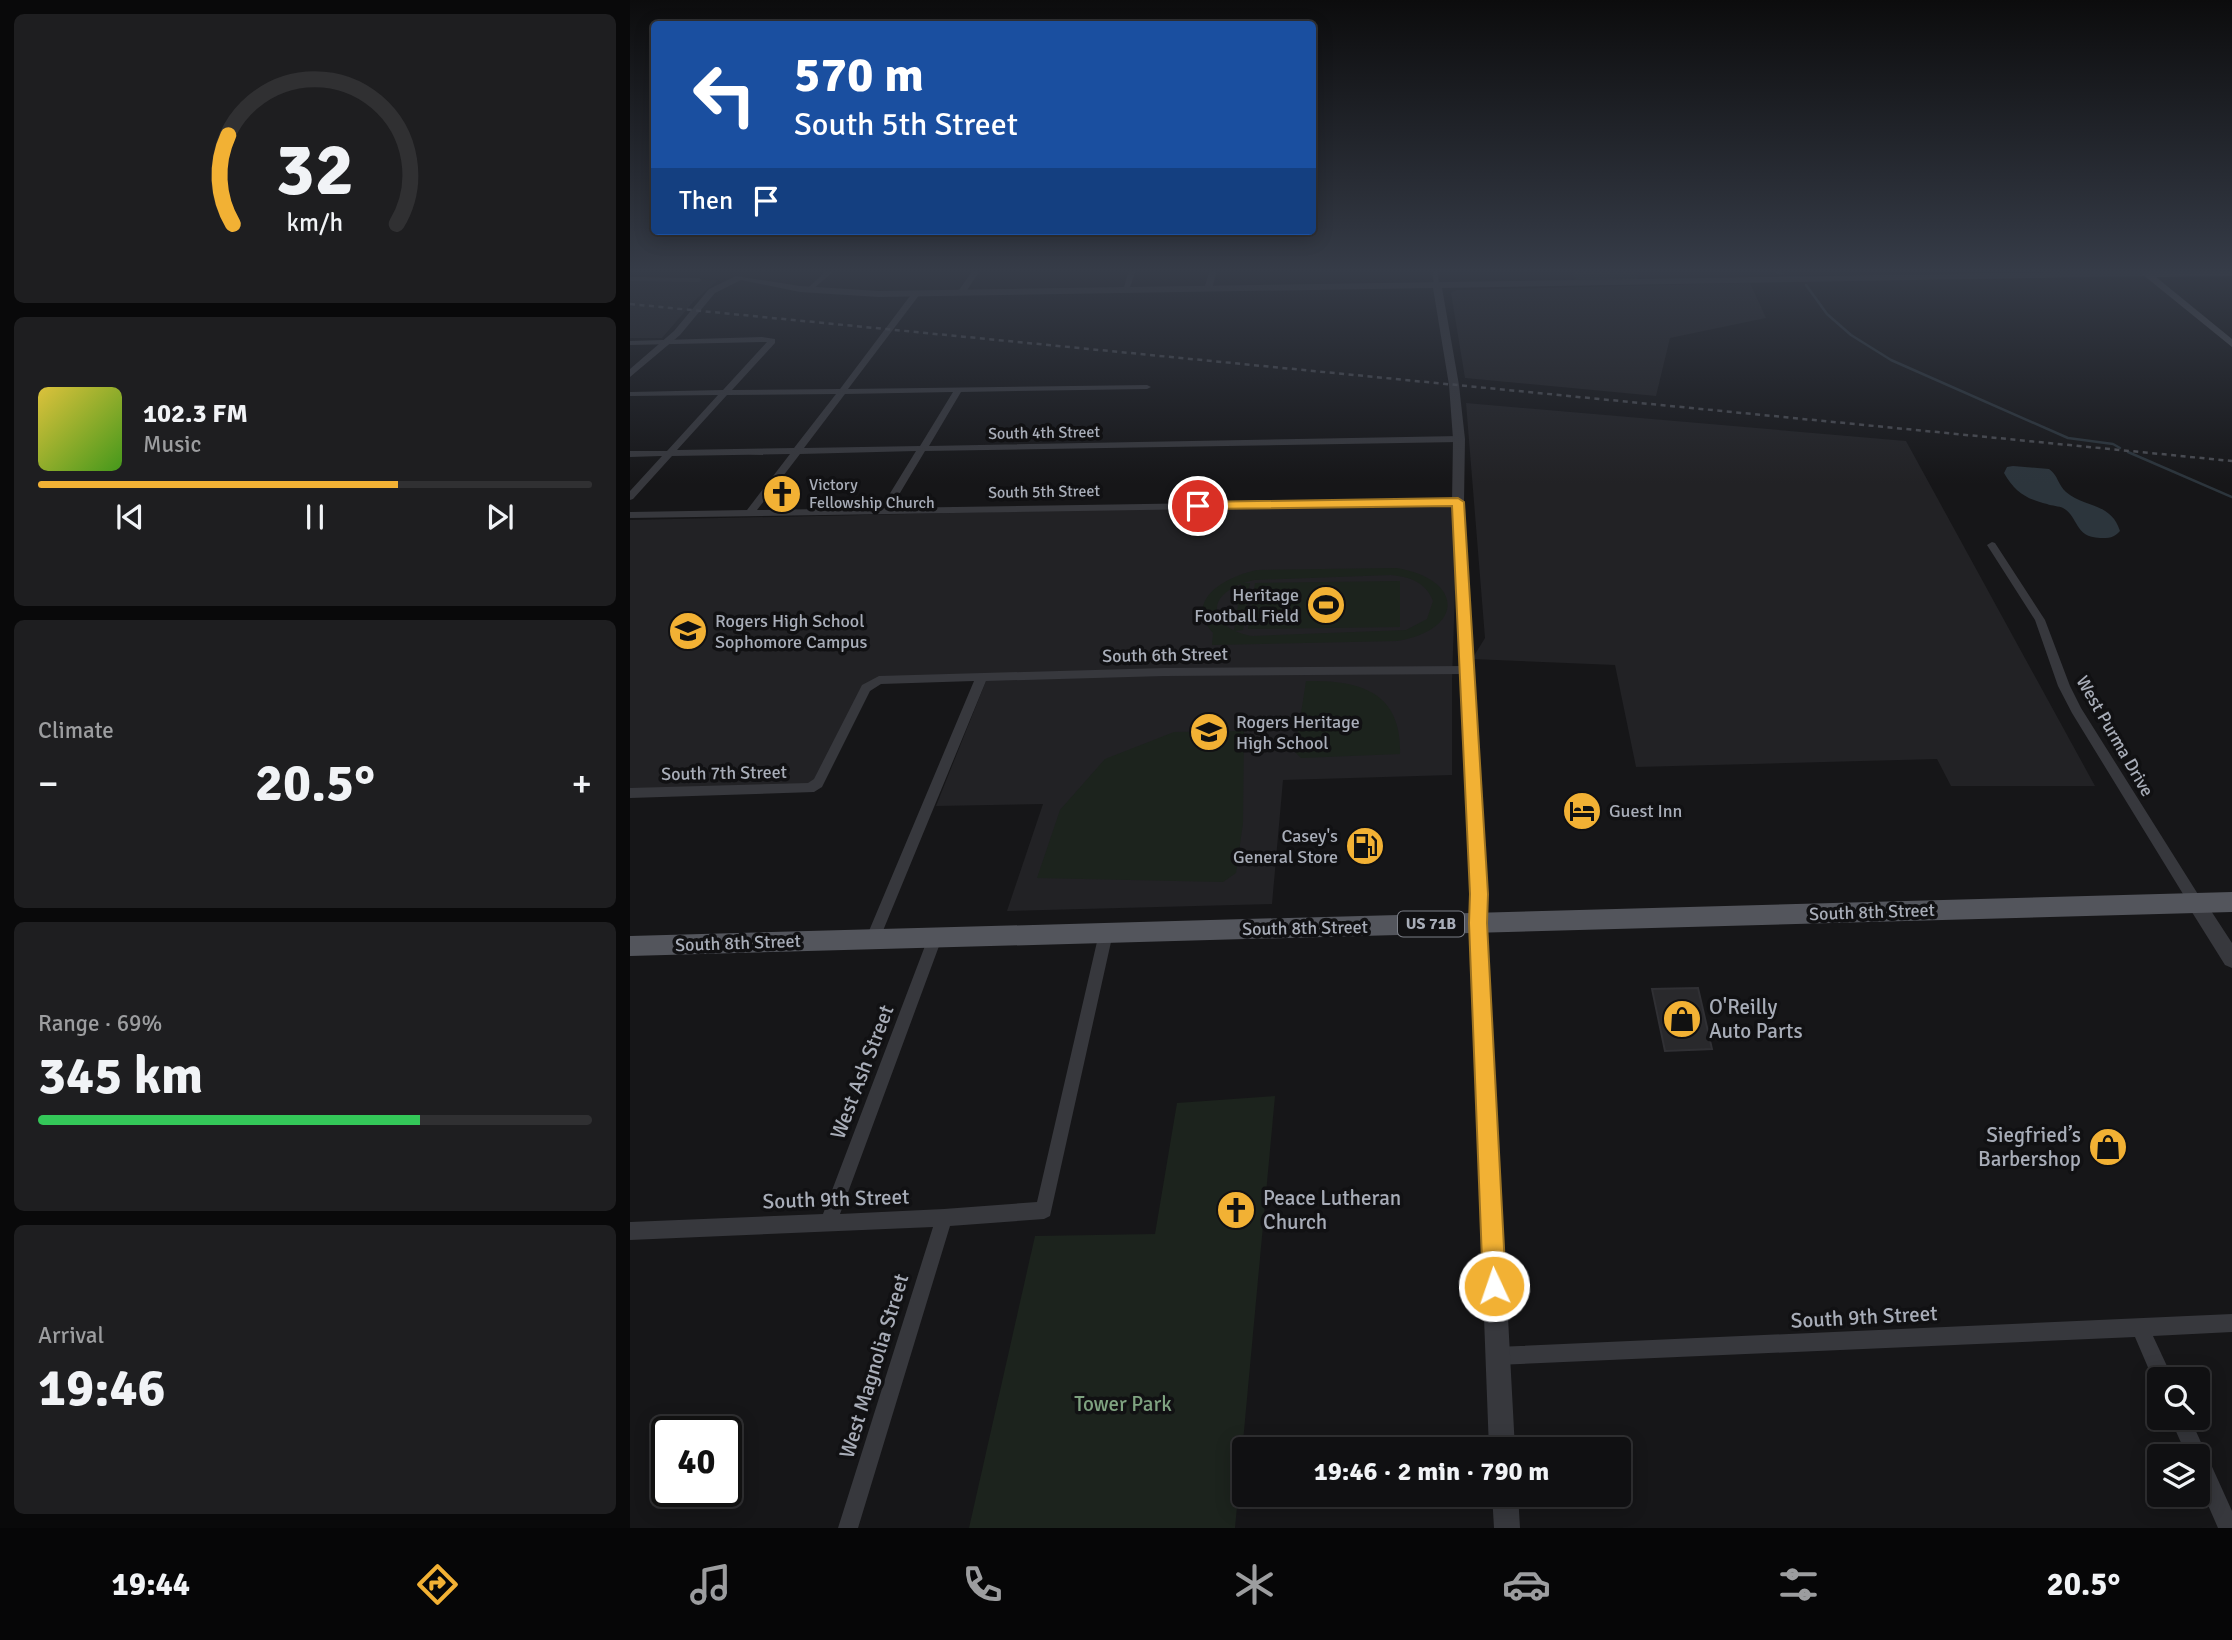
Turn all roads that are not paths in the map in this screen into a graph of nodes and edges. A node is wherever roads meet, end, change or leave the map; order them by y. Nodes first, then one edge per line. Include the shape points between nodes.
1 (687, 341) edge
2 (772, 341) edge
3 (880, 341) edge
4 (1447, 341) edge
5 (665, 342) junction
6 (630, 343) edge
7 (630, 374) edge
8 (1147, 387) dead end
9 (959, 389) junction
10 (843, 390) junction
11 (726, 393) junction
12 (630, 394) edge
13 (1459, 439) junction
14 (921, 449) junction
15 (795, 452) junction
16 (671, 453) junction
17 (630, 454) edge
18 (630, 497) edge
19 (1458, 502) junction
20 (884, 510) junction
21 (750, 513) junction
22 (630, 515) edge
23 (1992, 545) dead end
24 (1466, 670) junction
25 (982, 677) junction
26 (818, 783) joint
27 (630, 793) edge
28 (2232, 902) edge
29 (2196, 903) junction
30 (1478, 923) junction
31 (1106, 933) junction
32 (936, 937) junction
33 (873, 938) junction
34 (630, 946) edge
35 (2232, 959) edge
36 (944, 1217) junction
37 (829, 1220) junction
38 (630, 1231) edge
39 (2232, 1324) edge
40 (2140, 1327) junction
41 (1497, 1356) junction
42 (2158, 1367) edge
43 (1502, 1437) edge
44 (2210, 1486) edge
45 (1506, 1507) edge
46 (848, 1528) edge
47 (1507, 1528) edge
48 (2229, 1528) edge

1 - 5 street
2 - 11 street
3 - 10 street
4 - 13 street
5 - 6 street
5 - 7 street
8 - 9 street
9 - 10 street
9 - 14 street
10 - 11 street
10 - 15 street
11 - 12 street
11 - 16 street
13 - 14 street, South 4th Street
13 - 19 street
14 - 15 street, South 4th Street
14 - 20 street
15 - 16 street, South 4th Street
15 - 21 street
16 - 17 street, South 4th Street
16 - 18 street
19 - 20 street, South 5th Street
19 - 24 street
20 - 21 street, South 5th Street
21 - 22 street, South 5th Street
23 - 29 street, West Purma Drive via 2040,620 2064,686 2089,732
24 - 25 street, South 6th Street
24 - 30 street
25 - 26 street, South 6th Street via 879,680 866,688
25 - 33 street
26 - 27 street, South 7th Street via 810,788
28 - 29 main road, South 8th Street / US 71B
29 - 30 main road, South 8th Street / US 71B
29 - 35 street
30 - 31 main road, South 8th Street / US 71B
30 - 41 street
31 - 32 main road, South 8th Street / US 71B
31 - 36 street, South 9th Street via 1044,1210
32 - 33 main road, South 8th Street / US 71B
32 - 37 street, West Ash Street
33 - 34 main road, South 8th Street / US 71B
36 - 37 street, South 9th Street
36 - 46 street, West Magnolia Street
37 - 38 street, South 9th Street
39 - 40 street, South 9th Street
40 - 41 street, South 9th Street
40 - 42 street
41 - 43 street
44 - 48 street
45 - 47 street

